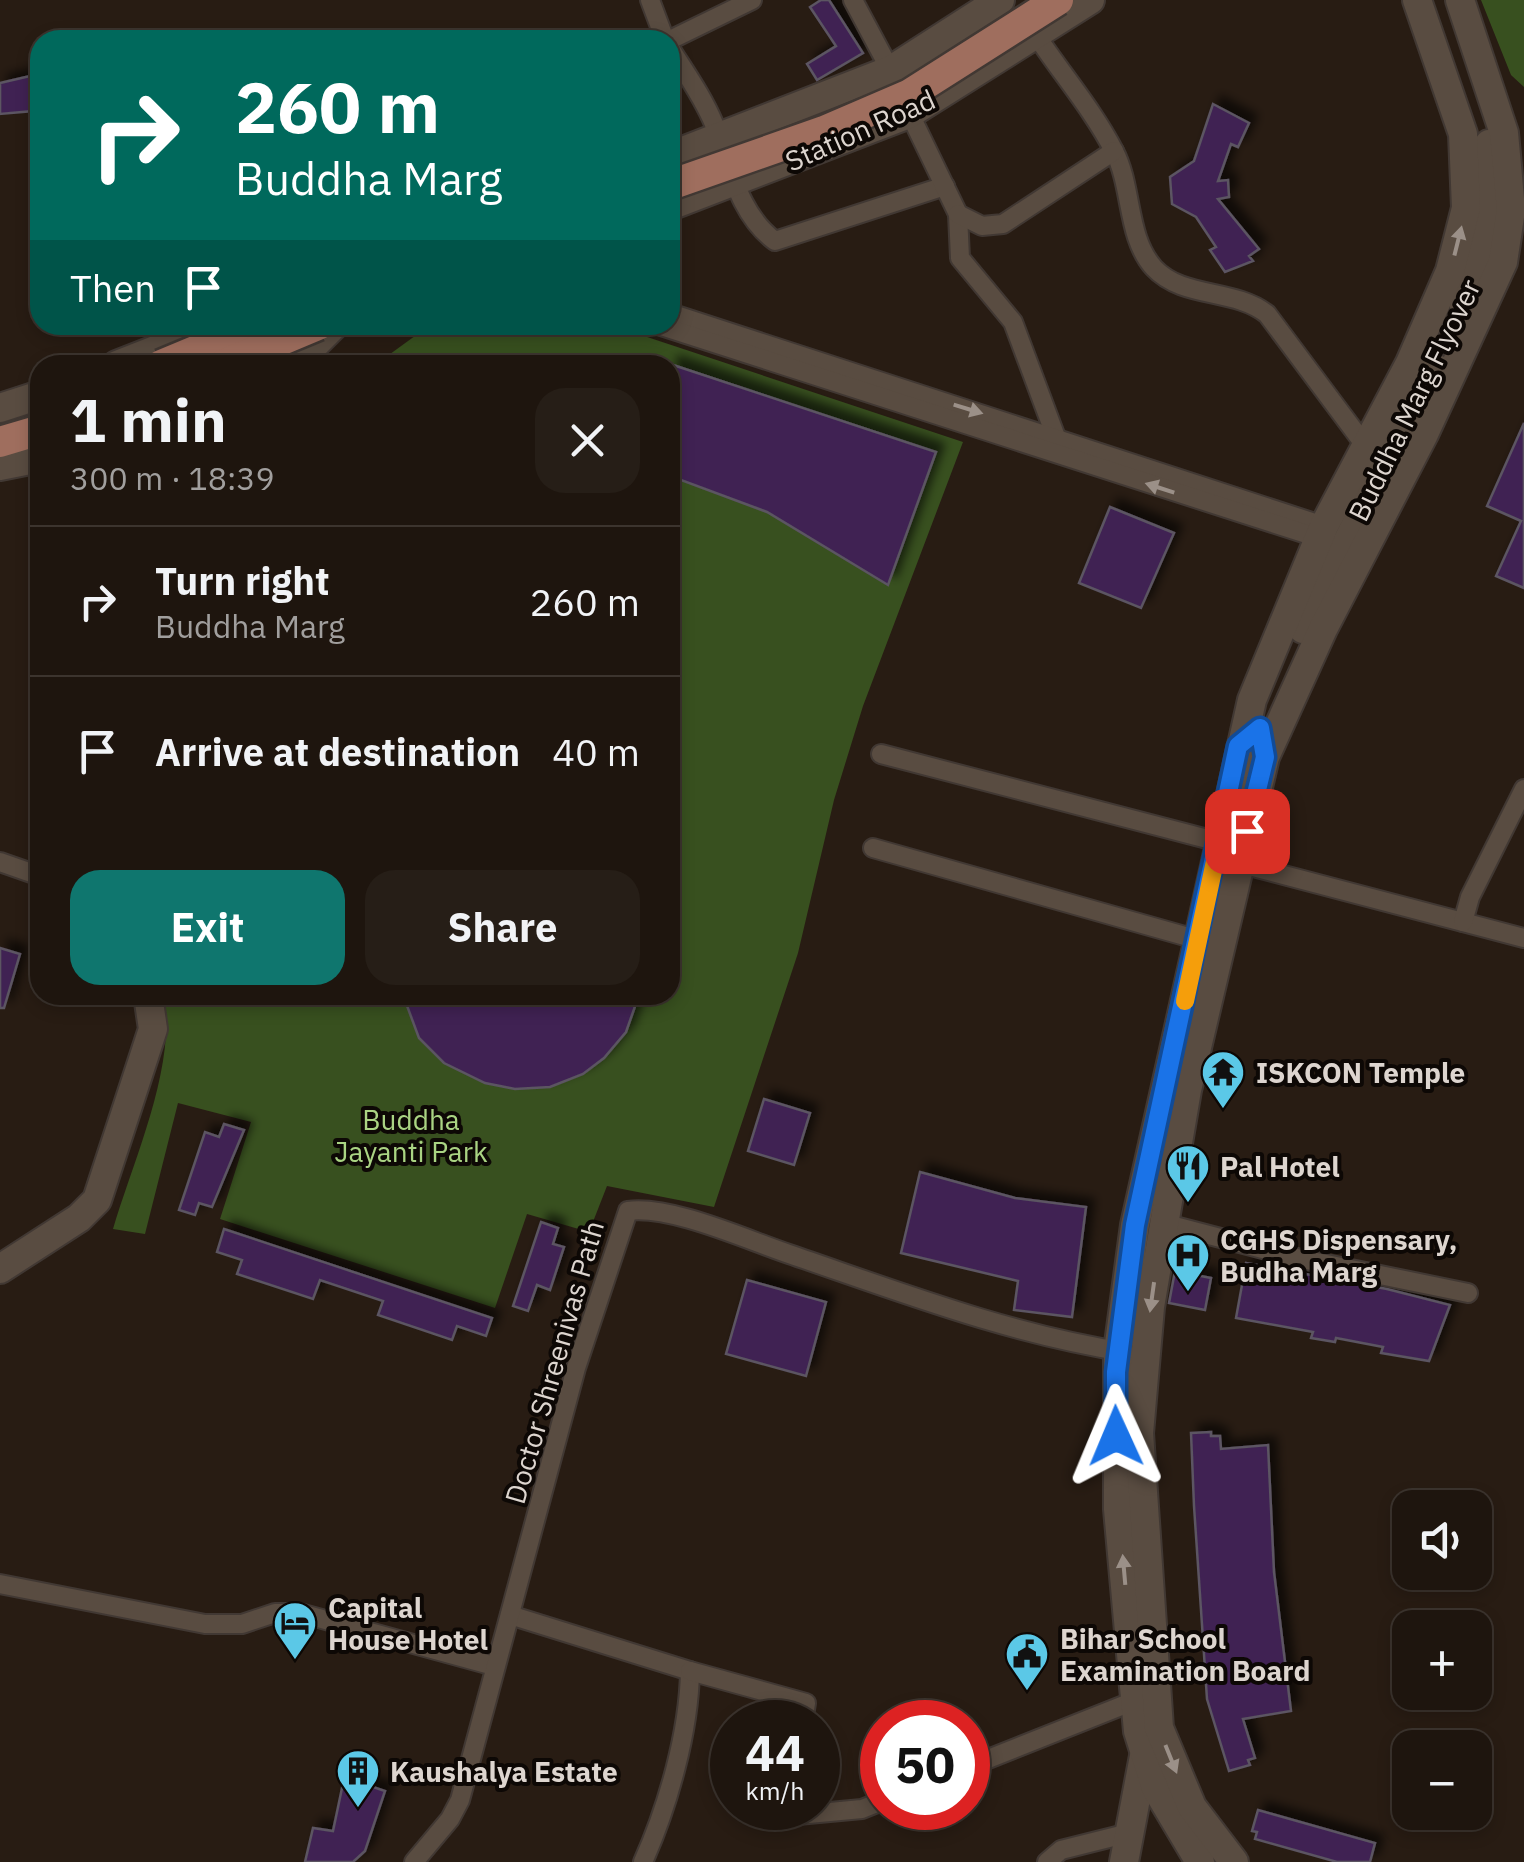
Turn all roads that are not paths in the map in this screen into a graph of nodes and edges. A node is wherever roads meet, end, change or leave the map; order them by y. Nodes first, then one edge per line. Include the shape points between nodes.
1 (650, 0) edge
2 (752, 0) edge
3 (853, 0) edge
4 (1000, 0) edge
5 (1025, 0) edge
6 (1058, 0) edge
7 (1090, 0) edge
8 (1417, 0) edge
9 (1443, 0) edge
10 (1460, 0) edge
11 (664, 30) edge
12 (680, 34) edge
13 (1036, 35) junction
14 (680, 67) edge
15 (891, 70) junction
16 (910, 114) junction
17 (719, 140) junction
18 (1114, 151) junction
19 (680, 153) edge
20 (680, 163) edge
21 (680, 181) edge
22 (734, 184) junction
23 (945, 186) junction
24 (680, 203) edge
25 (958, 214) junction
26 (680, 316) edge
27 (680, 332) edge
28 (233, 335) edge
29 (287, 335) edge
30 (324, 335) edge
31 (186, 355) edge
32 (225, 355) edge
33 (304, 355) edge
34 (30, 399) edge
35 (908, 399) junction
36 (0, 408) edge
37 (30, 414) edge
38 (0, 422) edge
39 (30, 433) edge
40 (1056, 435) junction
41 (0, 442) edge
42 (1367, 448) junction
43 (1059, 456) junction
44 (30, 460) edge
45 (0, 466) edge
46 (1322, 532) junction
47 (1255, 728) junction
48 (881, 754) dead end
49 (1265, 757) junction
50 (1524, 789) edge
51 (1519, 812) edge
52 (874, 848) dead end
53 (1229, 852) junction
54 (0, 862) edge
55 (30, 872) edge
56 (1463, 922) junction
57 (1524, 938) edge
58 (1200, 940) junction
59 (149, 1005) edge
60 (1163, 1222) junction
61 (0, 1269) edge
62 (1468, 1293) dead end
63 (1131, 1353) junction
64 (0, 1584) edge
65 (510, 1615) junction
66 (494, 1666) junction
67 (690, 1670) junction
68 (1145, 1697) junction
69 (795, 1700) edge
70 (1144, 1756) junction
71 (990, 1758) edge
72 (1129, 1833) junction
73 (414, 1862) edge
74 (642, 1862) edge
75 (1047, 1862) edge
76 (1124, 1862) edge
77 (1200, 1862) edge
78 (1234, 1862) edge

1 - 11 street
2 - 12 street
3 - 15 street
4 - 15 main road
5 - 20 main road via 847,105
6 - 21 main road, bridge via 910,94
7 - 13 main road, Station Road
42 -> 8 main road via 1450,272 1466,208 1463,134
9 - 47 main road, Buddha Marg Flyover via 1488,140 1491,212 1474,284
10 - 49 main road via 1504,133 1511,210 1502,262
13 - 16 main road, Station Road
13 - 18 street
14 - 17 street
15 - 16 street
15 - 17 main road
16 - 22 main road, Station Road
16 - 23 street
17 - 19 main road
17 - 22 street
18 - 25 street via 1004,224 982,226
18 - 42 street via 1136,234 1154,268 1172,281 1254,303
22 - 23 street via 760,230 775,240
22 - 24 main road, Station Road
23 - 25 street
25 - 40 street via 960,258 1012,322
26 - 35 street
27 - 35 street
28 - 31 main road, bridge
29 - 32 main road, bridge
30 - 33 main road
34 - 36 main road
35 -> 40 street
35 - 43 street
37 - 38 main road
39 - 41 main road
40 - 43 street
40 - 46 street
42 - 46 main road
46 -> 43 street
44 - 45 main road
46 - 47 main road via 1252,700
47 - 49 main road
47 - 53 main road
48 - 53 street
49 - 53 main road
50 - 51 street
51 - 56 street
52 - 58 street
53 - 56 street
53 - 58 main road
53 - 60 main road
54 - 55 street
56 - 57 street
58 - 63 main road via 1135,1225
59 - 61 main road via 152,1030 98,1200
60 - 62 street
60 -> 63 main road
63 - 65 street, Doctor Shreenivas Path via 1027,1334 709,1227 628,1210 576,1368
63 - 68 main road via 1118,1509
64 - 66 street via 205,1624 300,1612
65 - 66 street, Doctor Shreenivas Path
65 - 67 street
66 - 73 street, Doctor Shreenivas Path via 460,1800
67 - 69 street
67 - 74 street via 668,1788
68 - 70 main road
68 - 71 street
68 -> 78 main road via 1192,1807
70 - 72 main road
70 - 77 main road via 1170,1816
72 - 75 street via 1061,1850
72 - 76 main road

